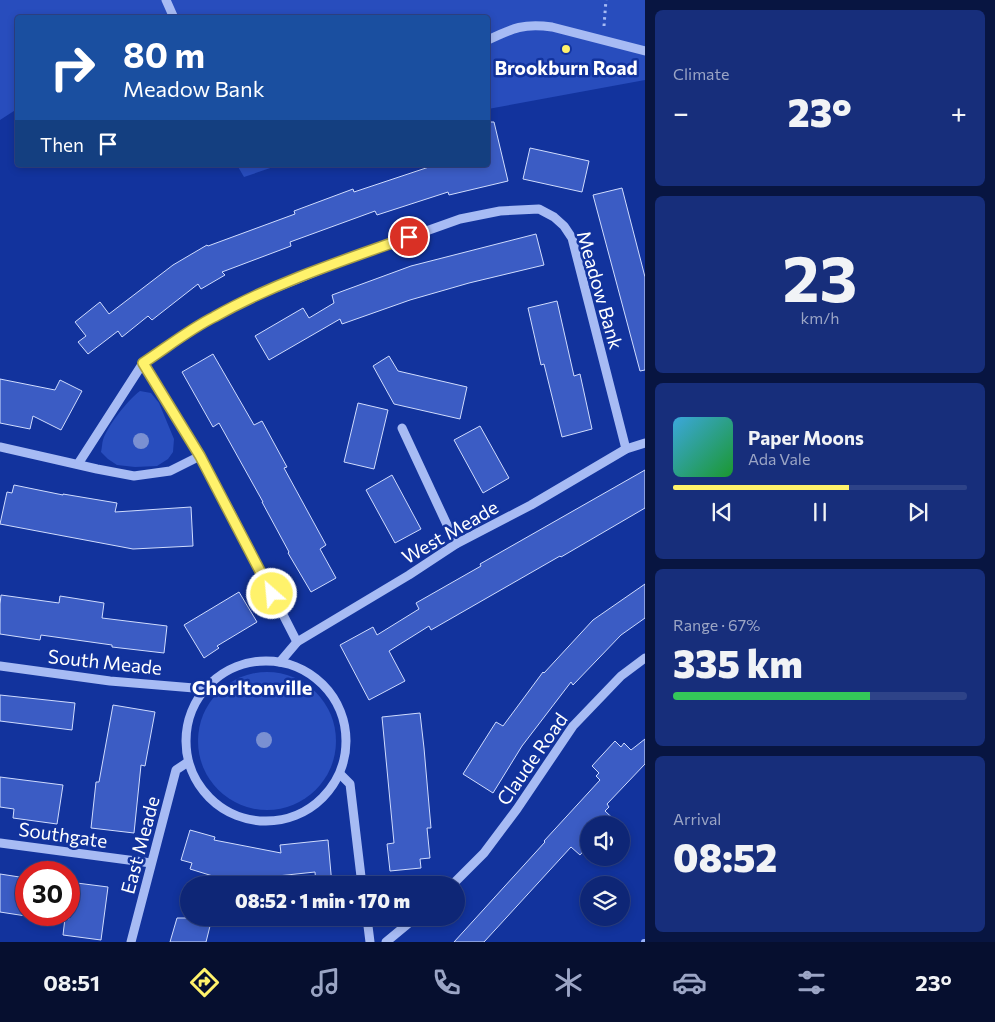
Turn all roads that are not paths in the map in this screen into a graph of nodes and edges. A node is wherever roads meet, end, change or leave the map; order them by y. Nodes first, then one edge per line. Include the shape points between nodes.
1 (166, 0) edge
2 (173, 15) edge
3 (490, 39) edge
4 (645, 51) edge
5 (143, 363) junction
6 (402, 428) dead end
7 (645, 443) edge
8 (0, 447) edge
9 (626, 449) junction
10 (200, 456) junction
11 (78, 464) junction
12 (456, 544) junction
13 (297, 642) junction
14 (645, 658) edge
15 (280, 662) junction
16 (0, 666) edge
17 (206, 688) junction
18 (188, 762) junction
19 (340, 774) junction
20 (0, 843) edge
21 (151, 863) junction
22 (361, 876) edge
23 (461, 876) edge
24 (368, 926) edge
25 (405, 926) edge
26 (131, 942) edge
27 (370, 942) edge
28 (386, 942) edge

1 - 2 street
3 - 4 street via 508,30 537,25
5 - 9 street, Meadow Bank via 213,317 342,261 460,219 500,211 539,209 564,226 572,238
5 - 10 street
5 - 11 street
6 - 12 street
7 - 9 street, West Meade
8 - 11 street
9 - 12 street, West Meade via 531,506
10 - 11 street via 170,471 134,476
10 - 13 street
12 - 13 street, West Meade
13 - 15 street, West Meade
14 - 23 street, Claude Road via 621,676 573,726 517,809 484,853
15 - 17 street via 252,662 227,671
15 - 19 street via 305,670 325,686 340,708 346,734
16 - 17 street, South Meade via 110,681
17 - 18 street via 194,707 188,727
18 - 19 street via 206,794 225,810 248,819 273,821 297,815 318,802
18 - 21 street, East Meade via 176,770
19 - 22 street via 350,784
20 - 21 street, Southgate
21 - 26 street, East Meade
24 - 27 street
25 - 28 street

